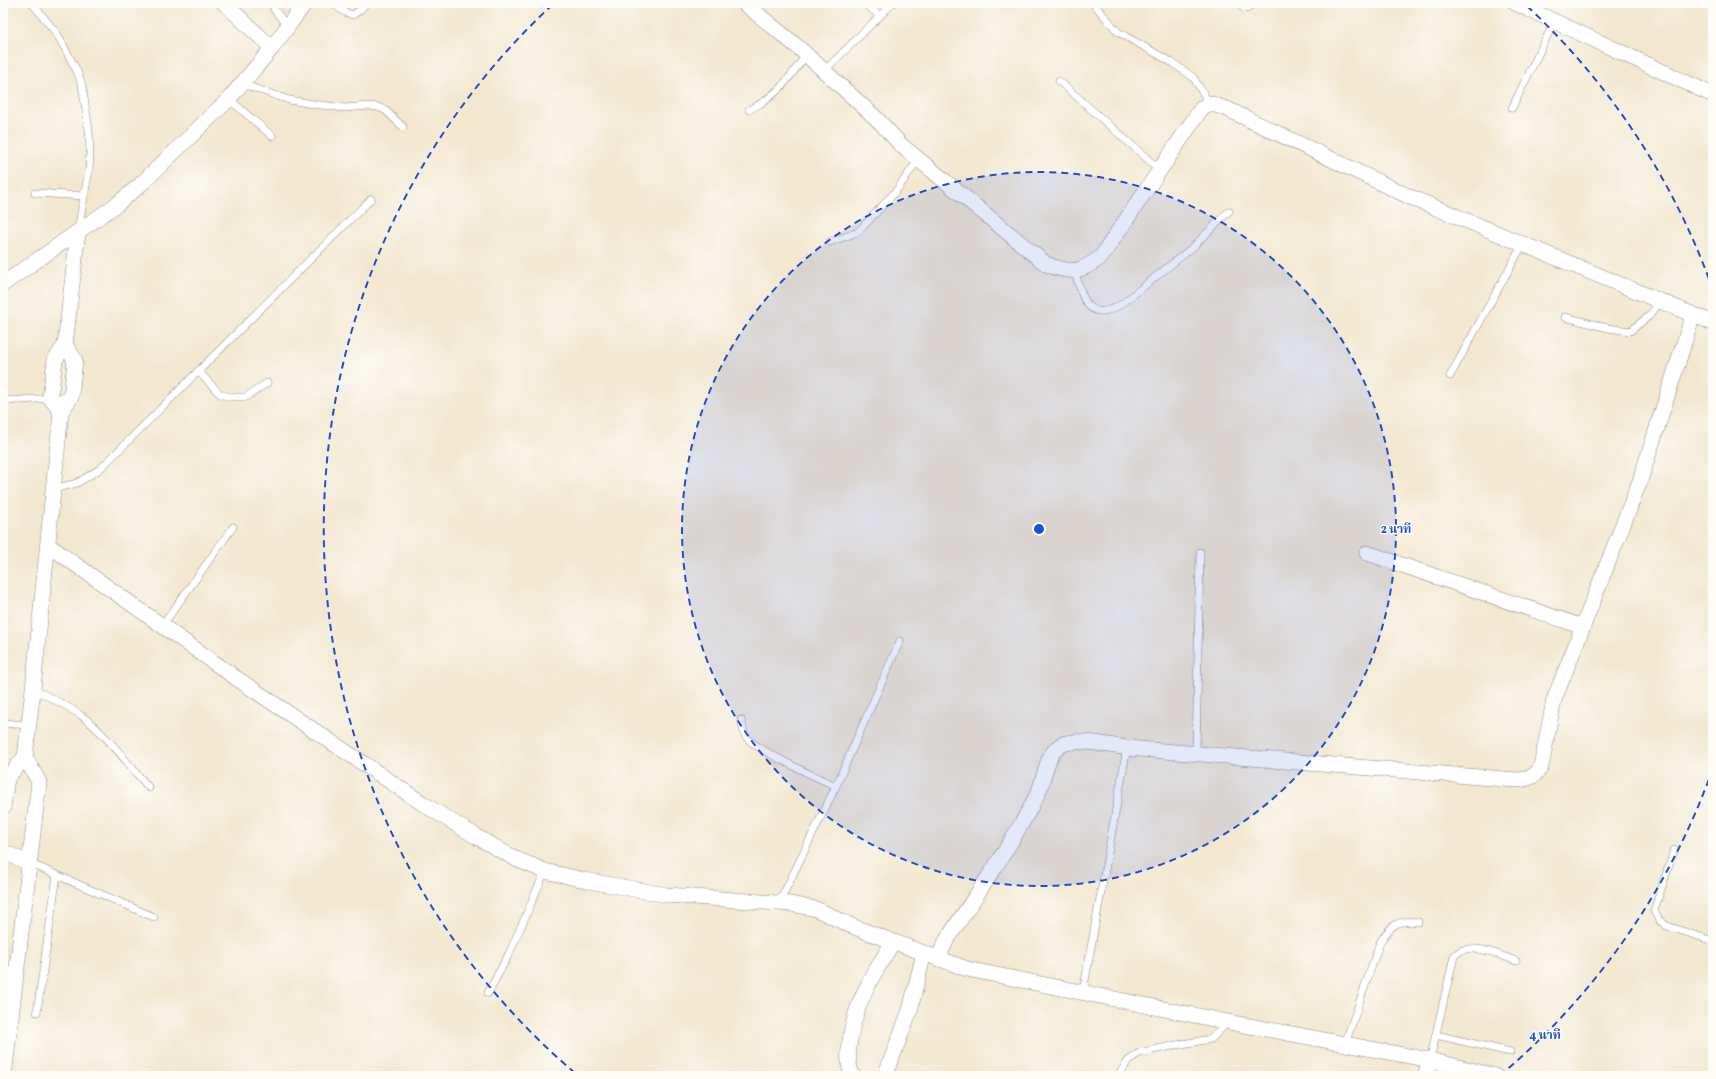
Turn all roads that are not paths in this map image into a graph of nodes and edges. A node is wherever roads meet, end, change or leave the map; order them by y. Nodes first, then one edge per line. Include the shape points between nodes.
1 (32, 3) edge
2 (224, 3) edge
3 (272, 3) edge
4 (305, 3) edge
5 (332, 3) edge
6 (366, 3) edge
7 (744, 3) edge
8 (864, 3) edge
9 (893, 3) edge
10 (1092, 3) edge
11 (1521, 5) edge
12 (880, 16) junction
13 (1554, 22) junction
14 (287, 26) junction
15 (272, 48) junction
16 (806, 56) junction
17 (823, 72) junction
18 (1058, 82) dead end
19 (242, 84) junction
20 (1713, 95) edge
21 (228, 98) junction
22 (1209, 103) junction
23 (1512, 108) dead end
24 (749, 110) dead end
25 (402, 127) dead end
26 (272, 136) dead end
27 (919, 159) junction
28 (1160, 170) junction
29 (35, 193) dead end
30 (84, 196) junction
31 (371, 199) dead end
32 (1229, 211) dead end
33 (78, 232) junction
34 (830, 242) dead end
35 (1523, 244) junction
36 (1075, 272) junction
37 (3, 284) edge
38 (1661, 301) junction
39 (1693, 315) junction
40 (1565, 317) dead end
41 (1713, 323) edge
42 (65, 345) junction
43 (198, 371) junction
44 (1450, 376) dead end
45 (267, 382) dead end
46 (50, 397) junction
47 (71, 397) junction
48 (3, 401) edge
49 (61, 412) junction
50 (53, 489) junction
51 (233, 526) dead end
52 (48, 545) junction
53 (1200, 552) dead end
54 (1367, 553) dead end
55 (162, 626) junction
56 (1583, 627) junction
57 (900, 641) dead end
58 (33, 689) junction
59 (741, 720) dead end
60 (3, 723) edge
61 (29, 725) junction
62 (1128, 748) junction
63 (1196, 754) junction
64 (25, 757) junction
65 (836, 786) junction
66 (149, 788) dead end
67 (3, 808) edge
68 (1674, 850) dead end
69 (3, 852) edge
70 (29, 863) junction
71 (545, 871) junction
72 (57, 874) junction
73 (779, 903) junction
74 (154, 917) dead end
75 (1418, 922) dead end
76 (1713, 941) edge
77 (893, 942) junction
78 (924, 953) junction
79 (938, 959) junction
80 (1516, 960) dead end
81 (1083, 992) junction
82 (488, 993) dead end
83 (37, 1012) dead end
84 (1228, 1022) junction
85 (1436, 1035) junction
86 (1345, 1044) junction
87 (1510, 1052) dead end
88 (1430, 1060) junction
89 (4, 1076) edge
90 (853, 1076) edge
91 (884, 1076) edge
92 (1118, 1076) edge
93 (1426, 1076) edge
94 (1495, 1076) edge

1 - 30 lane via 57,34 82,85 90,152
2 - 15 street
3 - 14 lane
4 - 14 street
5 - 6 lane via 353,15
7 - 16 street
8 - 12 lane
9 - 12 lane
10 - 22 lane via 1118,32 1171,62 1193,78
11 - 13 street
12 - 17 lane
13 - 20 street
13 - 23 lane
14 - 15 street
15 - 19 street
16 - 17 street
16 - 24 lane via 784,86 763,103
17 - 27 street
18 - 28 lane
19 - 21 street
19 - 25 lane via 289,100 344,108 378,108 385,110
21 - 26 lane
21 - 33 street via 140,185
22 - 28 street via 1201,109
22 - 35 street via 1227,109 1410,197
27 - 34 lane via 896,191 858,232
27 - 36 street via 1046,264
28 - 36 street via 1101,257
29 - 30 lane
30 - 33 lane
31 - 43 lane
32 - 36 lane via 1193,247 1110,311 1098,311 1089,307 1082,297
33 - 37 street
33 - 42 street
35 - 38 street
35 - 44 lane
38 - 39 street
38 - 40 lane via 1649,316 1630,331
39 - 41 street
39 - 56 street via 1640,481
42 - 46 street via 55,360
42 - 47 street via 75,360
43 - 45 lane via 220,394 231,397 246,397
43 - 50 lane via 100,469 76,483
46 - 47 lane
46 - 48 lane
46 - 49 street
47 - 49 street
49 - 50 street
50 - 52 street
51 - 55 lane
52 - 55 street
52 - 58 street
53 - 63 lane
54 - 56 street
55 - 71 street via 422,803 510,856
56 - 63 street via 1554,700 1541,767 1536,775 1528,779
57 - 65 lane
58 - 61 street
58 - 66 lane via 82,716
59 - 65 lane via 745,736 758,746 805,773
60 - 61 lane
61 - 64 street
62 - 63 street
62 - 79 street via 1076,742 1062,744 1055,749 1021,827 946,941
62 - 81 lane
64 - 67 street via 7,778
64 - 70 street via 39,782
65 - 73 lane
68 - 76 lane via 1654,911 1666,926
69 - 70 street
70 - 72 lane
70 - 89 street
71 - 73 street via 667,895
71 - 82 lane via 510,952
72 - 74 lane
72 - 83 lane
73 - 77 street via 816,909
75 - 86 lane via 1403,921 1389,928 1380,942
77 - 78 street
77 - 90 street via 869,981 856,1009 848,1051
78 - 79 street
78 - 91 street via 910,1010
79 - 81 street via 967,969
80 - 85 lane via 1468,948 1454,956
81 - 84 street
84 - 86 street
84 - 92 lane via 1211,1039 1140,1053 1128,1061
85 - 87 lane
85 - 88 lane
86 - 88 street
88 - 93 street
88 - 94 street

